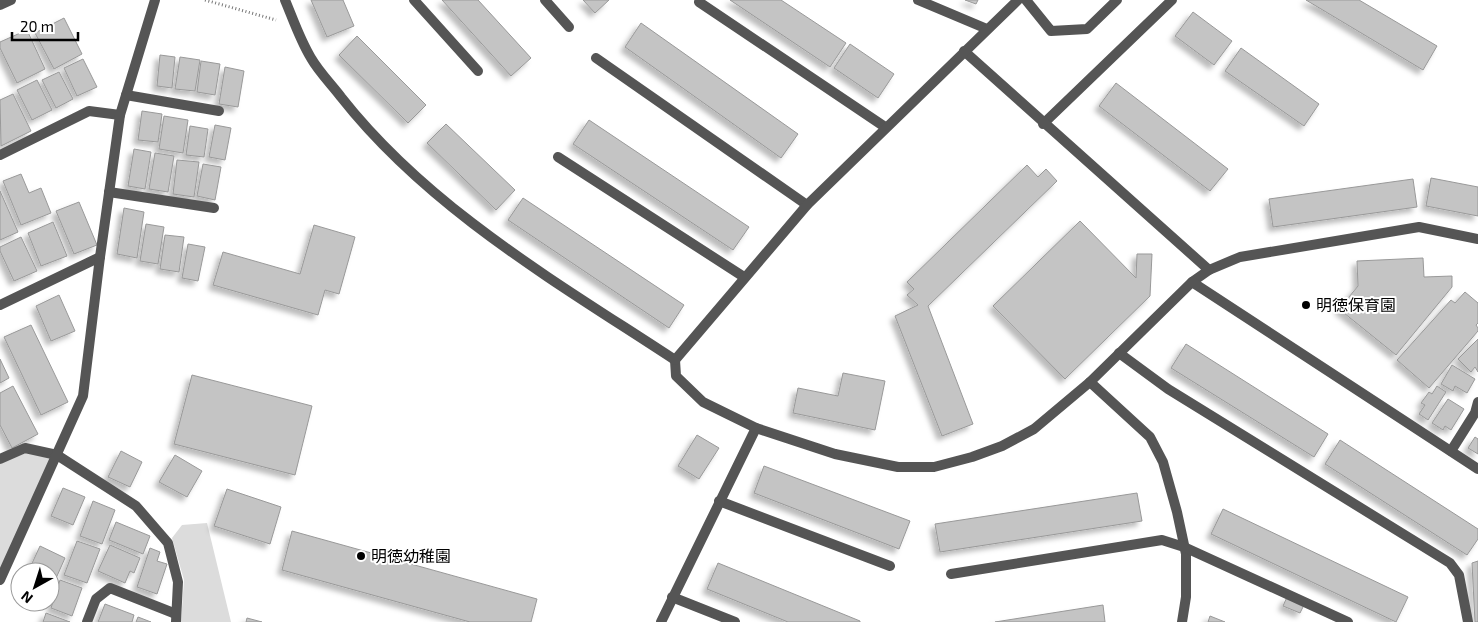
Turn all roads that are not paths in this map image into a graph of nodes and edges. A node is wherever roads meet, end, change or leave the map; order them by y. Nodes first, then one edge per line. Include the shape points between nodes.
1 (11, 0) edge
2 (155, 0) edge
3 (284, 0) edge
4 (414, 0) edge
5 (545, 0) edge
6 (918, 0) edge
7 (1018, 0) edge
8 (1026, 0) edge
9 (1117, 0) edge
10 (1172, 0) edge
11 (699, 2) dead end
12 (0, 5) edge
13 (569, 27) dead end
14 (987, 30) junction
15 (964, 52) junction
16 (596, 58) dead end
17 (478, 71) dead end
18 (126, 95) junction
19 (219, 111) dead end
20 (120, 115) junction
21 (1043, 124) junction
22 (885, 127) junction
23 (0, 155) edge
24 (558, 157) dead end
25 (109, 192) junction
26 (807, 205) junction
27 (214, 208) dead end
28 (1478, 239) edge
29 (100, 257) junction
30 (1209, 270) junction
31 (744, 277) junction
32 (1192, 282) junction
33 (0, 305) edge
34 (1119, 353) junction
35 (675, 360) junction
36 (1090, 382) junction
37 (1478, 402) edge
38 (756, 428) junction
39 (1451, 451) junction
40 (57, 455) junction
41 (0, 459) edge
42 (1478, 469) edge
43 (719, 501) junction
44 (1184, 547) junction
45 (890, 566) dead end
46 (951, 574) dead end
47 (0, 580) edge
48 (672, 597) junction
49 (176, 618) edge
50 (87, 622) edge
51 (661, 622) edge
52 (735, 622) edge
53 (1182, 622) edge
54 (1348, 622) edge
55 (1468, 622) edge

1 - 12 street
2 - 18 street
3 - 35 street via 311,59 392,154 509,251
4 - 17 street
5 - 13 street
6 - 14 street
7 - 14 street
8 - 9 street via 1051,31 1087,29
10 - 21 street
11 - 22 street
14 - 15 street
15 - 21 street
15 - 22 street
16 - 26 street
18 - 19 street
18 - 20 street
20 - 23 street via 89,112
20 - 25 street
21 - 30 street
22 - 26 street
24 - 31 street
25 - 27 street
25 - 29 street
26 - 31 street
28 - 30 street via 1419,227 1240,257
29 - 33 street
29 - 40 street via 83,396
30 - 32 street
31 - 35 street
32 - 34 street
32 - 39 street
34 - 36 street
34 - 55 street via 1168,389 1450,563 1459,574
35 - 38 street via 676,376 703,402
36 - 38 street via 1034,429 1002,446 934,467 898,467 835,454
36 - 44 street via 1150,437 1164,462
37 - 39 street via 1476,413
38 - 43 street
39 - 42 street
40 - 41 street via 25,448
40 - 47 street
40 - 49 street via 136,506 168,543 178,582
43 - 45 street
43 - 48 street
44 - 46 street via 1162,540
44 - 53 street via 1186,597
44 - 54 street
48 - 51 street
48 - 52 street
49 - 50 street via 110,588 96,599

